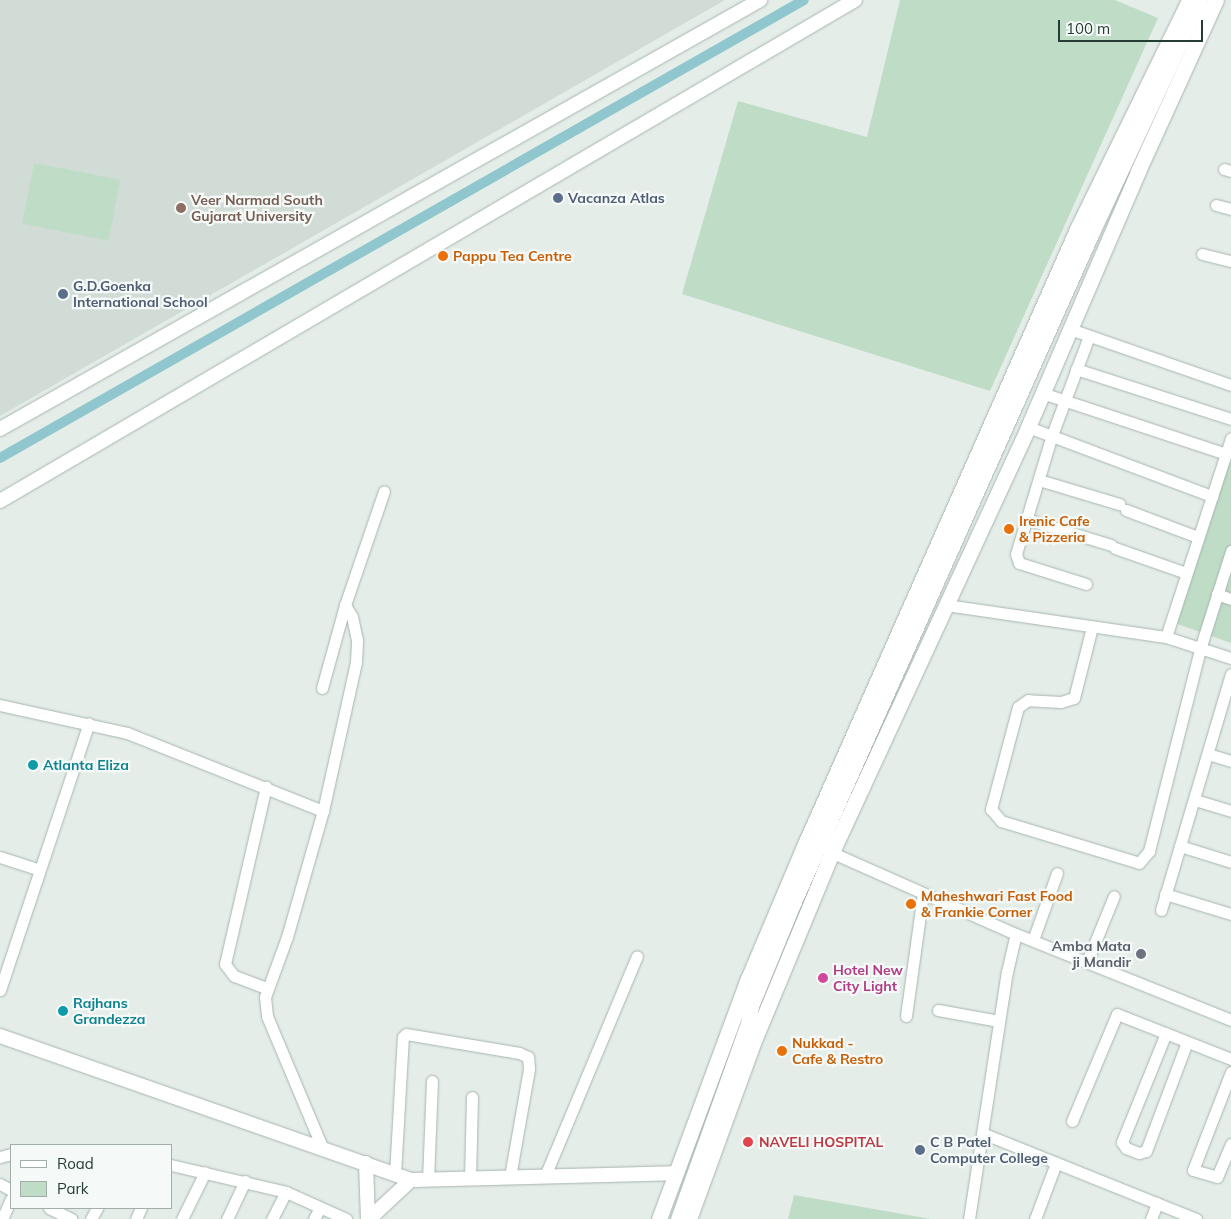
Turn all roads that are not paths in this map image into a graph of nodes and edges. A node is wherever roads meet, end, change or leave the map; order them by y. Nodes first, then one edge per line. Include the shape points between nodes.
1 (760, 0) edge
2 (855, 0) edge
3 (1189, 0) edge
4 (1200, 0) edge
5 (1210, 0) edge
6 (1216, 0) edge
7 (1138, 144) junction
8 (1216, 205) dead end
9 (1231, 209) edge
10 (1202, 254) dead end
11 (1231, 261) edge
12 (1070, 330) junction
13 (1089, 336) junction
14 (1076, 369) junction
15 (1231, 385) edge
16 (1042, 393) junction
17 (1064, 402) junction
18 (1231, 419) edge
19 (1028, 427) junction
20 (0, 429) edge
21 (1052, 435) junction
22 (1231, 438) edge
23 (1226, 454) junction
24 (1039, 480) junction
25 (384, 491) dead end
26 (1212, 496) junction
27 (0, 501) edge
28 (1026, 519) junction
29 (1198, 537) junction
30 (1231, 552) edge
31 (1186, 573) junction
32 (1086, 584) dead end
33 (1217, 594) junction
34 (1231, 599) edge
35 (345, 605) junction
36 (946, 605) junction
37 (1092, 627) junction
38 (1166, 637) junction
39 (1200, 649) junction
40 (1231, 658) edge
41 (1231, 674) edge
42 (322, 688) dead end
43 (0, 705) edge
44 (1226, 708) edge
45 (90, 724) junction
46 (1208, 754) junction
47 (1231, 761) edge
48 (266, 787) junction
49 (1195, 800) junction
50 (323, 811) junction
51 (1231, 811) edge
52 (1180, 846) junction
53 (821, 848) junction
54 (0, 857) edge
55 (1231, 862) edge
56 (33, 868) dead end
57 (1057, 873) dead end
58 (923, 892) junction
59 (1165, 894) junction
60 (1114, 896) dead end
61 (1161, 910) dead end
62 (1231, 914) edge
63 (1016, 934) junction
64 (1033, 940) junction
65 (636, 956) dead end
66 (1088, 962) junction
67 (266, 988) junction
68 (0, 990) edge
69 (938, 1010) dead end
70 (906, 1016) dead end
71 (1231, 1020) edge
72 (999, 1021) junction
73 (1166, 1033) junction
74 (0, 1036) edge
75 (1187, 1042) junction
76 (1231, 1059) edge
77 (1231, 1072) edge
78 (432, 1081) dead end
79 (472, 1097) dead end
80 (1072, 1121) dead end
81 (982, 1133) junction
82 (1231, 1144) edge
83 (322, 1147) junction
84 (366, 1163) junction
85 (1056, 1163) junction
86 (172, 1165) edge
87 (205, 1172) junction
88 (676, 1173) junction
89 (394, 1174) junction
90 (545, 1176) junction
91 (510, 1177) junction
92 (470, 1179) junction
93 (411, 1180) junction
94 (428, 1180) junction
95 (245, 1181) junction
96 (286, 1192) junction
97 (10, 1201) edge
98 (1157, 1203) junction
99 (320, 1207) junction
100 (50, 1211) edge
101 (2, 1219) edge
102 (72, 1219) edge
103 (182, 1219) edge
104 (227, 1219) edge
105 (272, 1219) edge
106 (314, 1219) edge
107 (346, 1219) edge
108 (368, 1219) edge
109 (660, 1219) edge
110 (678, 1219) edge
111 (689, 1219) edge
112 (970, 1219) edge
113 (1036, 1219) edge
114 (1151, 1219) edge
115 (1196, 1219) edge

1 - 20 street
2 - 27 street
3 - 53 main road via 1078,227
4 - 7 main road
5 - 7 main road
6 - 12 main road
7 - 53 main road
8 - 9 street
10 - 11 street
12 - 13 street
12 - 16 main road
13 - 14 street
13 - 15 street
14 - 17 street
14 - 18 street
16 - 17 street
16 - 19 main road
17 - 21 street
17 - 23 street
19 - 21 street
19 - 36 main road
21 - 24 street
21 - 26 street
22 - 23 street
23 - 26 street
24 - 28 street
24 - 29 street via 1122,507
25 - 35 street
26 - 29 street
28 - 31 street
28 - 32 street via 1016,554 1019,563
29 - 31 street
30 - 33 street
31 - 38 street
33 - 34 street
33 - 39 street
35 - 42 street
35 - 50 street via 353,622 357,654
36 - 37 street
36 - 53 main road
37 - 38 street
37 - 39 street via 1074,698 1061,702 1028,700 1018,707 991,809 1000,821 1134,863 1143,861 1149,851
38 - 39 street
39 - 40 street
41 - 44 street
43 - 45 street
44 - 46 street
45 - 48 street via 127,733
45 - 68 street
46 - 47 street
46 - 49 street
48 - 50 street
48 - 67 street via 226,964 234,976
49 - 51 street
49 - 52 street
50 - 67 street via 287,937
52 - 55 street
52 - 59 street
53 - 58 street
53 - 88 main road via 748,980
53 - 110 main road via 759,1010 748,1024
53 - 111 main road
54 - 56 street
57 - 64 street
58 - 63 street
58 - 70 street
59 - 61 street
59 - 62 street
60 - 66 street
63 - 64 street
63 - 72 street
64 - 66 street
65 - 90 street
66 - 71 street
67 - 83 street via 268,1016
69 - 72 street
72 - 81 street
73 - 75 street
73 - 75 street via 1122,1142 1126,1148 1139,1153 1146,1151
73 - 80 street via 1117,1014
74 - 83 street
75 - 76 street
77 - 82 street via 1193,1170 1217,1177
78 - 94 street
79 - 92 street
81 - 85 street
81 - 112 street
83 - 84 street
84 - 89 street
84 - 108 street
85 - 98 street
85 - 113 street
86 - 87 street
87 - 95 street
87 - 103 street
88 - 90 street
88 - 109 main road
89 - 91 street via 402,1037 406,1034 528,1057 529,1069
89 - 93 street
90 - 91 street
91 - 92 street
92 - 94 street
93 - 94 street
93 - 108 street
95 - 96 street
95 - 104 street
96 - 99 street
96 - 105 street
97 - 101 street
98 - 114 street
98 - 115 street
99 - 106 street
99 - 107 street
100 - 102 street

